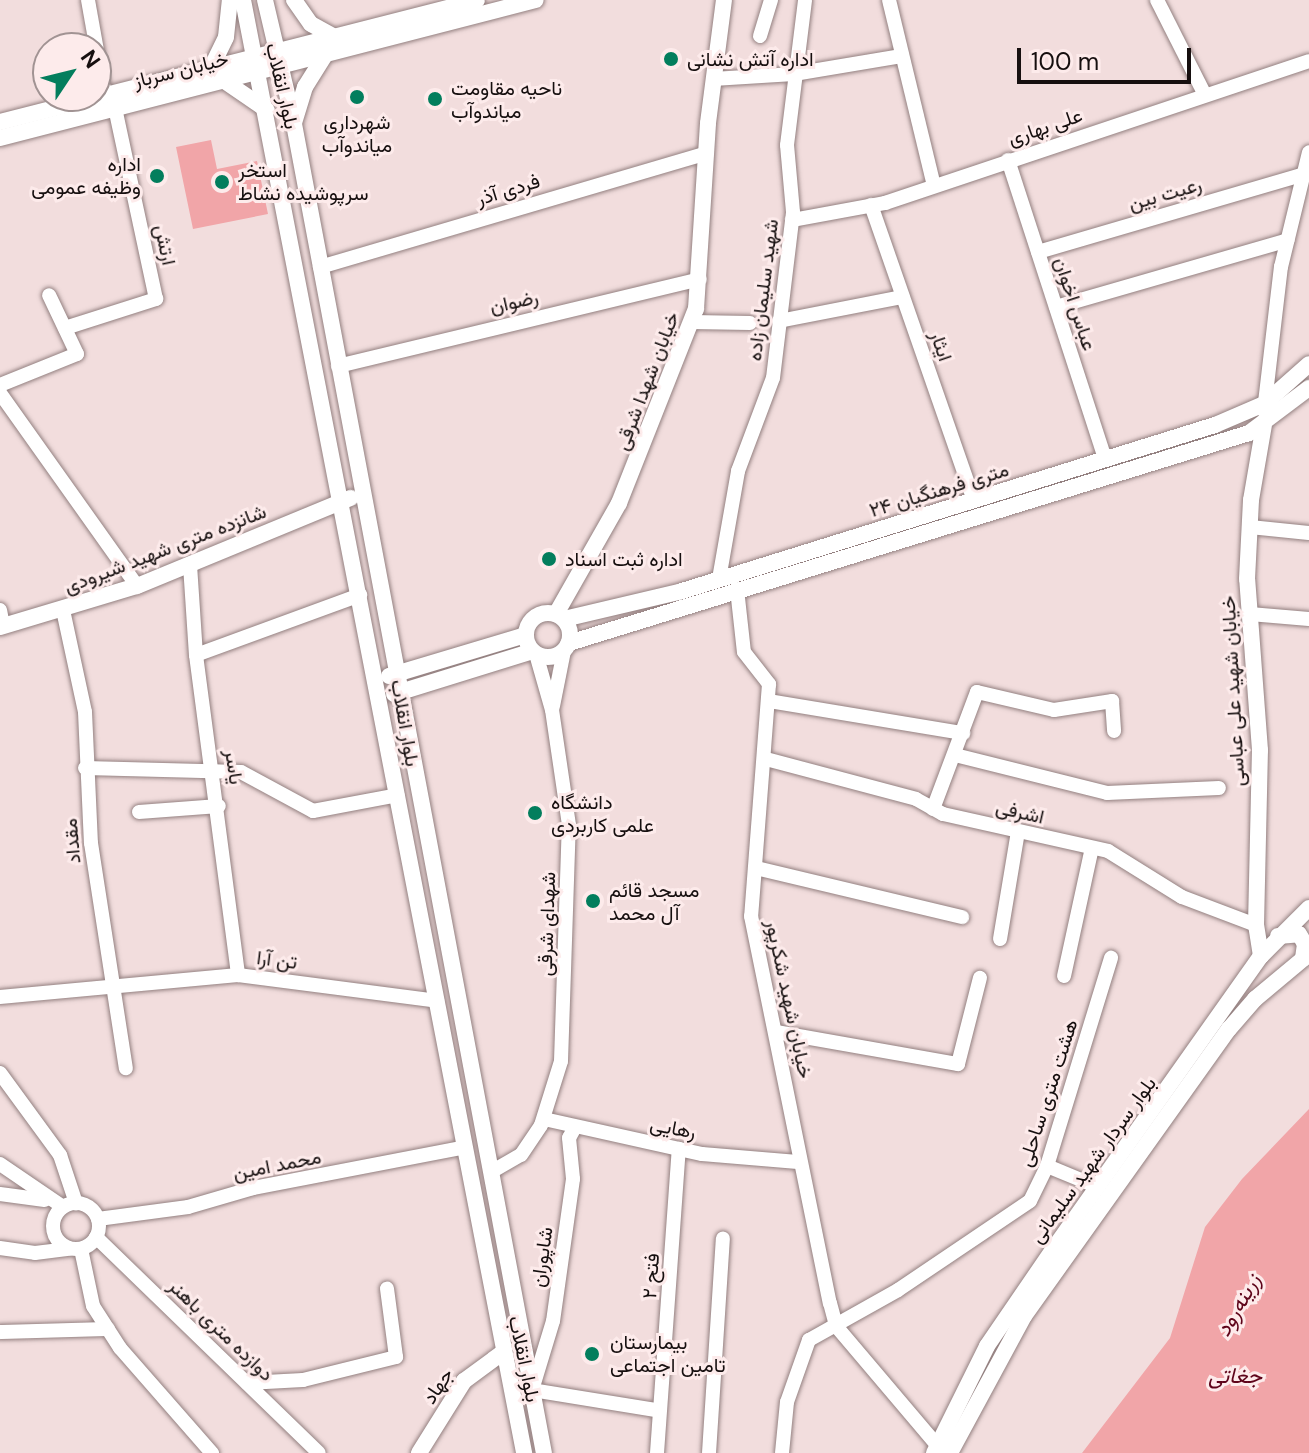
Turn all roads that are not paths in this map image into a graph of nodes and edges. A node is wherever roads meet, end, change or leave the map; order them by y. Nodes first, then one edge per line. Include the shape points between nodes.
1 (88, 0) edge
2 (230, 0) edge
3 (243, 0) edge
4 (265, 0) edge
5 (294, 0) edge
6 (536, 0) edge
7 (724, 0) edge
8 (771, 0) edge
9 (805, 0) edge
10 (889, 0) edge
11 (1157, 0) edge
12 (473, 1) edge
13 (95, 32) edge
14 (760, 36) dead end
15 (334, 37) junction
16 (326, 54) junction
17 (902, 56) junction
18 (277, 59) junction
19 (1309, 61) edge
20 (255, 64) junction
21 (211, 68) junction
22 (794, 74) junction
23 (713, 79) junction
24 (223, 80) junction
25 (1204, 93) junction
26 (112, 100) edge
27 (112, 101) edge
28 (112, 110) edge
29 (267, 110) junction
30 (52, 112) edge
31 (77, 112) edge
32 (0, 122) edge
33 (295, 129) junction
34 (0, 138) edge
35 (273, 138) junction
36 (1309, 152) edge
37 (707, 153) junction
38 (1008, 160) junction
39 (1304, 174) junction
40 (934, 186) junction
41 (871, 205) junction
42 (792, 220) junction
43 (1288, 240) junction
44 (1038, 252) junction
45 (320, 267) junction
46 (700, 279) junction
47 (49, 295) dead end
48 (903, 297) junction
49 (1056, 307) junction
50 (779, 321) junction
51 (692, 322) junction
52 (750, 323) dead end
53 (65, 328) junction
54 (1309, 364) edge
55 (338, 366) junction
56 (0, 385) edge
57 (1308, 390) edge
58 (0, 393) edge
59 (1264, 404) junction
60 (1264, 425) junction
61 (1105, 459) junction
62 (1109, 476) junction
63 (363, 495) junction
64 (342, 500) junction
65 (974, 500) junction
66 (1250, 527) junction
67 (1309, 533) edge
68 (190, 565) junction
69 (719, 579) junction
70 (137, 586) junction
71 (737, 589) junction
72 (360, 595) junction
73 (63, 610) junction
74 (1250, 614) junction
75 (560, 616) junction
76 (1309, 619) edge
77 (1, 621) edge
78 (532, 647) junction
79 (567, 647) junction
80 (196, 655) junction
81 (398, 674) junction
82 (377, 679) junction
83 (401, 693) junction
84 (381, 698) junction
85 (769, 701) junction
86 (552, 710) junction
87 (1114, 731) dead end
88 (963, 733) junction
89 (955, 755) junction
90 (766, 759) junction
91 (85, 768) junction
92 (214, 772) junction
93 (1219, 788) dead end
94 (398, 795) junction
95 (219, 806) junction
96 (933, 809) junction
97 (139, 812) dead end
98 (1018, 832) junction
99 (1092, 848) junction
100 (756, 868) junction
101 (1309, 908) edge
102 (962, 917) dead end
103 (1256, 925) junction
104 (1278, 936) junction
105 (1000, 939) dead end
106 (1261, 956) junction
107 (1306, 957) edge
108 (1111, 958) dead end
109 (238, 975) junction
110 (1064, 976) dead end
111 (980, 978) dead end
112 (110, 984) junction
113 (0, 997) edge
114 (437, 1001) junction
115 (776, 1032) junction
116 (126, 1068) dead end
117 (0, 1073) edge
118 (544, 1119) junction
119 (574, 1129) junction
120 (465, 1147) junction
121 (679, 1149) junction
122 (798, 1162) junction
123 (0, 1164) edge
124 (1047, 1166) junction
125 (491, 1172) junction
126 (470, 1176) junction
127 (1098, 1187) junction
128 (0, 1194) edge
129 (45, 1200) junction
130 (70, 1205) junction
131 (98, 1219) junction
132 (96, 1237) junction
133 (723, 1238) dead end
134 (0, 1248) edge
135 (75, 1249) junction
136 (387, 1289) dead end
137 (836, 1326) junction
138 (108, 1329) junction
139 (0, 1332) edge
140 (502, 1353) junction
141 (247, 1383) junction
142 (532, 1390) junction
143 (656, 1410) junction
144 (940, 1450) edge
145 (212, 1453) edge
146 (319, 1453) edge
147 (419, 1453) edge
148 (524, 1453) edge
149 (544, 1453) edge
150 (657, 1453) edge
151 (709, 1453) edge
152 (782, 1453) edge

1 - 13 street
2 - 21 main road via 226,37
3 - 20 main road, بلوار انقلاب
4 - 18 main road, بلوار انقلاب
5 - 15 main road via 311,24
6 - 16 main road
7 - 23 main road, خیابان شهدا شرقی
8 - 14 street
9 - 22 street, شهید سلیمان زاده
10 - 17 street
11 - 25 street
12 - 15 main road
15 - 18 main road
16 - 18 main road
16 - 33 main road via 305,87
17 - 22 street
17 - 40 street
18 - 20 main road, خیابان سرباز
18 - 33 main road, بلوار انقلاب
19 - 25 street, علی بهاری
20 - 21 main road, خیابان سرباز
20 - 24 main road, خیابان سرباز
20 - 29 main road, بلوار انقلاب
21 - 26 main road, خیابان سرباز
22 - 23 street
22 - 42 street, شهید سلیمان زاده via 787,155
23 - 37 main road, خیابان شهدا شرقی
24 - 27 main road, خیابان سرباز
24 - 29 main road
25 - 38 street, علی بهاری
28 - 53 street, ارتش via 156,299
29 - 35 main road, بلوار انقلاب
30 - 32 main road, خیابان سرباز
31 - 34 main road, خیابان سرباز
33 - 35 main road
33 - 45 main road, بلوار انقلاب
35 - 64 main road, بلوار انقلاب
36 - 39 street
37 - 45 street, فردی آذر
37 - 46 main road, خیابان شهدا شرقی
38 - 40 street, علی بهاری
38 - 44 street, عباس اخوان
39 - 43 street
39 - 44 street, رعیت بین
40 - 41 street, علی بهاری
41 - 42 street, علی بهاری
41 - 48 street, ایثار
42 - 50 street, شهید سلیمان زاده
43 - 49 street
43 - 59 street
44 - 49 street, عباس اخوان
45 - 55 main road, بلوار انقلاب
46 - 51 main road, خیابان شهدا شرقی
46 - 55 street, رضوان
47 - 53 street
48 - 50 street
48 - 65 street, ایثار
49 - 61 street, عباس اخوان
50 - 69 street, شهید سلیمان زاده via 773,378 738,471
51 - 52 street
51 - 75 main road, خیابان شهدا شرقی via 619,503
53 - 56 street via 77,354
54 - 59 main road, ۲۴ متری فرهنگیان
55 - 63 main road, بلوار انقلاب
57 - 60 main road, ۲۴ متری فرهنگیان
58 - 70 street
59 - 60 street
59 - 61 main road, ۲۴ متری فرهنگیان
60 - 62 main road, ۲۴ متری فرهنگیان
60 - 66 main road, خیابان شهید علی عباسی
61 - 62 main road
61 - 65 main road, ۲۴ متری فرهنگیان
62 - 71 main road, ۲۴ متری فرهنگیان
63 - 64 main road, شانزده متری شهید شیرودی
63 - 81 main road, بلوار انقلاب
64 - 68 main road, شانزده متری شهید شیرودی
64 - 72 main road, بلوار انقلاب
65 - 69 main road, ۲۴ متری فرهنگیان
66 - 67 street
66 - 74 main road, خیابان شهید علی عباسی
68 - 70 main road, شانزده متری شهید شیرودی
68 - 80 street, یاسر
69 - 75 main road, ۲۴ متری فرهنگیان
70 - 73 main road, شانزده متری شهید شیرودی
71 - 79 main road, ۲۴ متری فرهنگیان
71 - 85 street, خیابان شهید شکرپور via 744,652 769,684
72 - 80 street
72 - 82 main road, بلوار انقلاب
73 - 77 main road, شانزده متری شهید شیرودی
73 - 91 street, مقداد via 85,712
74 - 76 street
74 - 103 main road, خیابان شهید علی عباسی via 1260,750
75 - 78 main road via 535,617
75 - 79 main road
78 - 79 main road, ۲۴ متری فرهنگیان via 552,658
78 - 81 main road
78 - 83 main road
78 - 86 street, شهدای شرقی
79 - 86 street
80 - 92 street, یاسر
81 - 82 main road
81 - 83 main road, بلوار انقلاب
82 - 84 main road, بلوار انقلاب
83 - 84 main road
83 - 125 main road, بلوار انقلاب
84 - 94 main road, بلوار انقلاب
85 - 88 street
85 - 90 street, خیابان شهید شکرپور
86 - 118 street, شهدای شرقی via 569,825 570,878 561,1061
87 - 88 street via 1112,701 1054,710 977,692
88 - 89 street
89 - 93 street via 1107,793
89 - 96 street
90 - 96 street, اشرفی via 916,799
90 - 100 street, خیابان شهید شکرپور
91 - 92 street
91 - 112 street, مقداد
92 - 94 street via 241,772 313,811
92 - 95 street, یاسر
94 - 114 main road, بلوار انقلاب
95 - 97 street
95 - 109 street, یاسر
96 - 98 street, اشرفی
98 - 99 street, اشرفی
98 - 105 street
99 - 103 street, اشرفی via 1108,851 1182,897
99 - 110 street
100 - 102 street
100 - 115 street, خیابان شهید شکرپور via 751,916
101 - 104 main road, بلوار سردار شهید سلیمانی
103 - 106 main road, خیابان شهید علی عباسی
104 - 106 main road, بلوار سردار شهید سلیمانی
104 - 107 main road via 1299,934
106 - 127 main road, بلوار سردار شهید سلیمانی
107 - 144 main road, بلوار سردار شهید سلیمانی via 1229,1029 1065,1258
108 - 124 street, هشت متری ساحلی
109 - 112 street, تن آرا
109 - 114 street, تن آرا
111 - 115 street via 958,1064
112 - 113 street, تن آرا
112 - 116 street, مقداد
114 - 120 main road, بلوار انقلاب
115 - 122 street, خیابان شهید شکرپور
117 - 130 street via 60,1155
118 - 119 street, رهایی
118 - 125 street, شهدای شرقی via 521,1155
119 - 121 street, رهایی
119 - 142 street, شاپوران via 569,1138 573,1179 553,1321
120 - 126 main road, بلوار انقلاب
120 - 131 street, محمد امین via 253,1188 188,1207
121 - 122 street, رهایی
121 - 143 street, فتح ۲
122 - 137 street, خیابان شهید شکرپور
123 - 129 street
124 - 127 street
124 - 137 street, هشت متری ساحلی via 1030,1201 984,1236
125 - 126 main road
125 - 142 main road, بلوار انقلاب
126 - 140 main road, بلوار انقلاب
127 - 144 main road, بلوار سردار شهید سلیمانی via 987,1346
128 - 129 street
129 - 130 street
130 - 131 street via 90,1208
130 - 135 street via 53,1228
131 - 132 street
132 - 135 street
132 - 141 street, دوازده متری باهنر
133 - 151 street
134 - 135 street via 35,1253
135 - 138 street via 93,1306
136 - 141 street via 396,1357 303,1380
137 - 144 street
137 - 152 street, هشت متری ساحلی via 809,1340 787,1402
138 - 139 street
138 - 145 street
140 - 147 main road, جهاد via 464,1381
140 - 148 main road, بلوار انقلاب
141 - 146 street, دوازده متری باهنر
142 - 143 street
142 - 149 main road, بلوار انقلاب
143 - 150 street, فتح ۲

